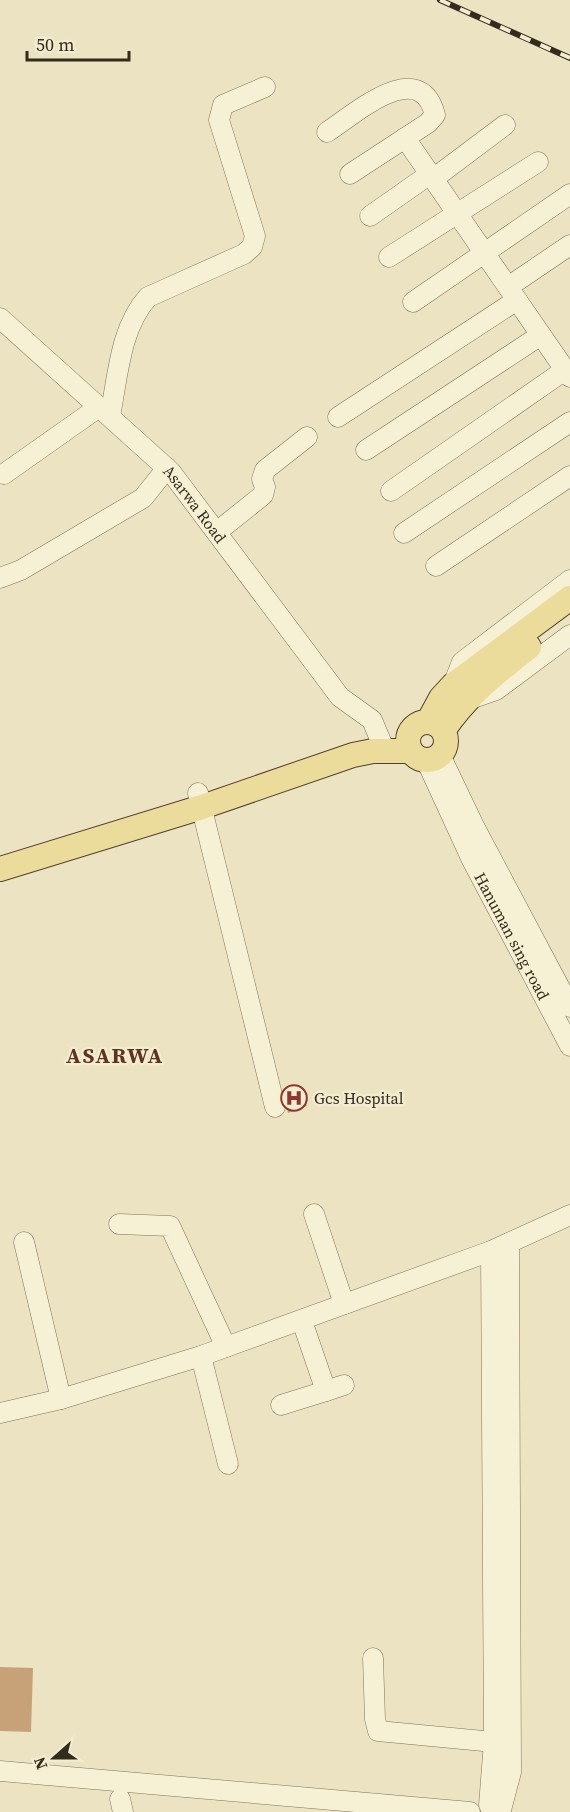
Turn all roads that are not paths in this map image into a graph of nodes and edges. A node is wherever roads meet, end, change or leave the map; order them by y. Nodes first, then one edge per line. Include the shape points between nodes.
1 (266, 87) dead end
2 (505, 125) dead end
3 (327, 132) dead end
4 (405, 138) junction
5 (538, 162) dead end
6 (350, 174) dead end
7 (432, 176) junction
8 (570, 194) edge
9 (457, 213) junction
10 (370, 216) dead end
11 (570, 245) edge
12 (485, 253) junction
13 (389, 257) dead end
14 (512, 293) junction
15 (413, 302) dead end
16 (0, 318) edge
17 (541, 335) junction
18 (567, 373) edge
19 (105, 412) junction
20 (338, 417) dead end
21 (570, 422) edge
22 (307, 437) dead end
23 (366, 450) dead end
24 (167, 468) junction
25 (4, 474) dead end
26 (570, 476) edge
27 (391, 491) dead end
28 (218, 531) junction
29 (404, 533) dead end
30 (436, 566) dead end
31 (0, 578) edge
32 (570, 580) edge
33 (570, 598) edge
34 (570, 616) edge
35 (570, 635) edge
36 (468, 686) junction
37 (426, 743) junction
38 (378, 745) junction
39 (200, 800) junction
40 (0, 855) edge
41 (0, 869) edge
42 (520, 933) junction
43 (570, 1007) edge
44 (570, 1046) edge
45 (275, 1107) dead end
46 (314, 1214) dead end
47 (570, 1215) edge
48 (119, 1224) dead end
49 (24, 1242) dead end
50 (500, 1247) junction
51 (344, 1304) junction
52 (302, 1321) junction
53 (226, 1347) junction
54 (201, 1356) junction
55 (61, 1399) junction
56 (281, 1405) dead end
57 (0, 1413) edge
58 (228, 1464) dead end
59 (373, 1659) dead end
60 (494, 1742) junction
61 (0, 1771) edge
62 (418, 1810) edge
63 (487, 1810) edge

1 - 19 street via 223,105 219,120 255,236 252,247 148,297 137,309 128,327
2 - 7 street
3 - 4 street via 390,91 409,87 425,95 435,115
4 - 6 street
4 - 7 street
5 - 9 street
7 - 9 street
7 - 10 street
8 - 12 street
9 - 12 street
9 - 13 street
11 - 14 street
12 - 14 street
12 - 15 street
14 - 17 street
14 - 20 street
16 - 19 street, Asarwa Road
17 - 18 street
17 - 23 street
18 - 27 street
19 - 24 street, Asarwa Road
19 - 25 street
21 - 29 street
22 - 28 street via 265,470 262,495
24 - 28 street, Asarwa Road
24 - 31 street via 143,498 21,570
26 - 30 street
28 - 38 street, Asarwa Road via 340,697 363,714 362,725
32 - 36 street via 462,662
33 - 36 main road
34 - 36 main road
35 - 36 street via 496,690
36 - 37 main road via 441,698
37 - 38 main road
37 - 42 street
37 - 42 street, Hanuman sing road via 472,860
38 - 39 main road via 328,748
39 - 40 main road
39 - 41 main road
39 - 45 street
42 - 43 street
42 - 44 street, Hanuman sing road
46 - 51 street
47 - 50 street
48 - 53 street via 170,1226
49 - 55 street
50 - 51 street
50 - 60 street
50 - 63 street via 511,1772
51 - 52 street
52 - 53 street
52 - 56 street via 335,1388
53 - 54 street
54 - 55 street
54 - 58 street
55 - 57 street
59 - 60 street via 378,1731
60 - 63 street
61 - 62 street
62 - 63 street

